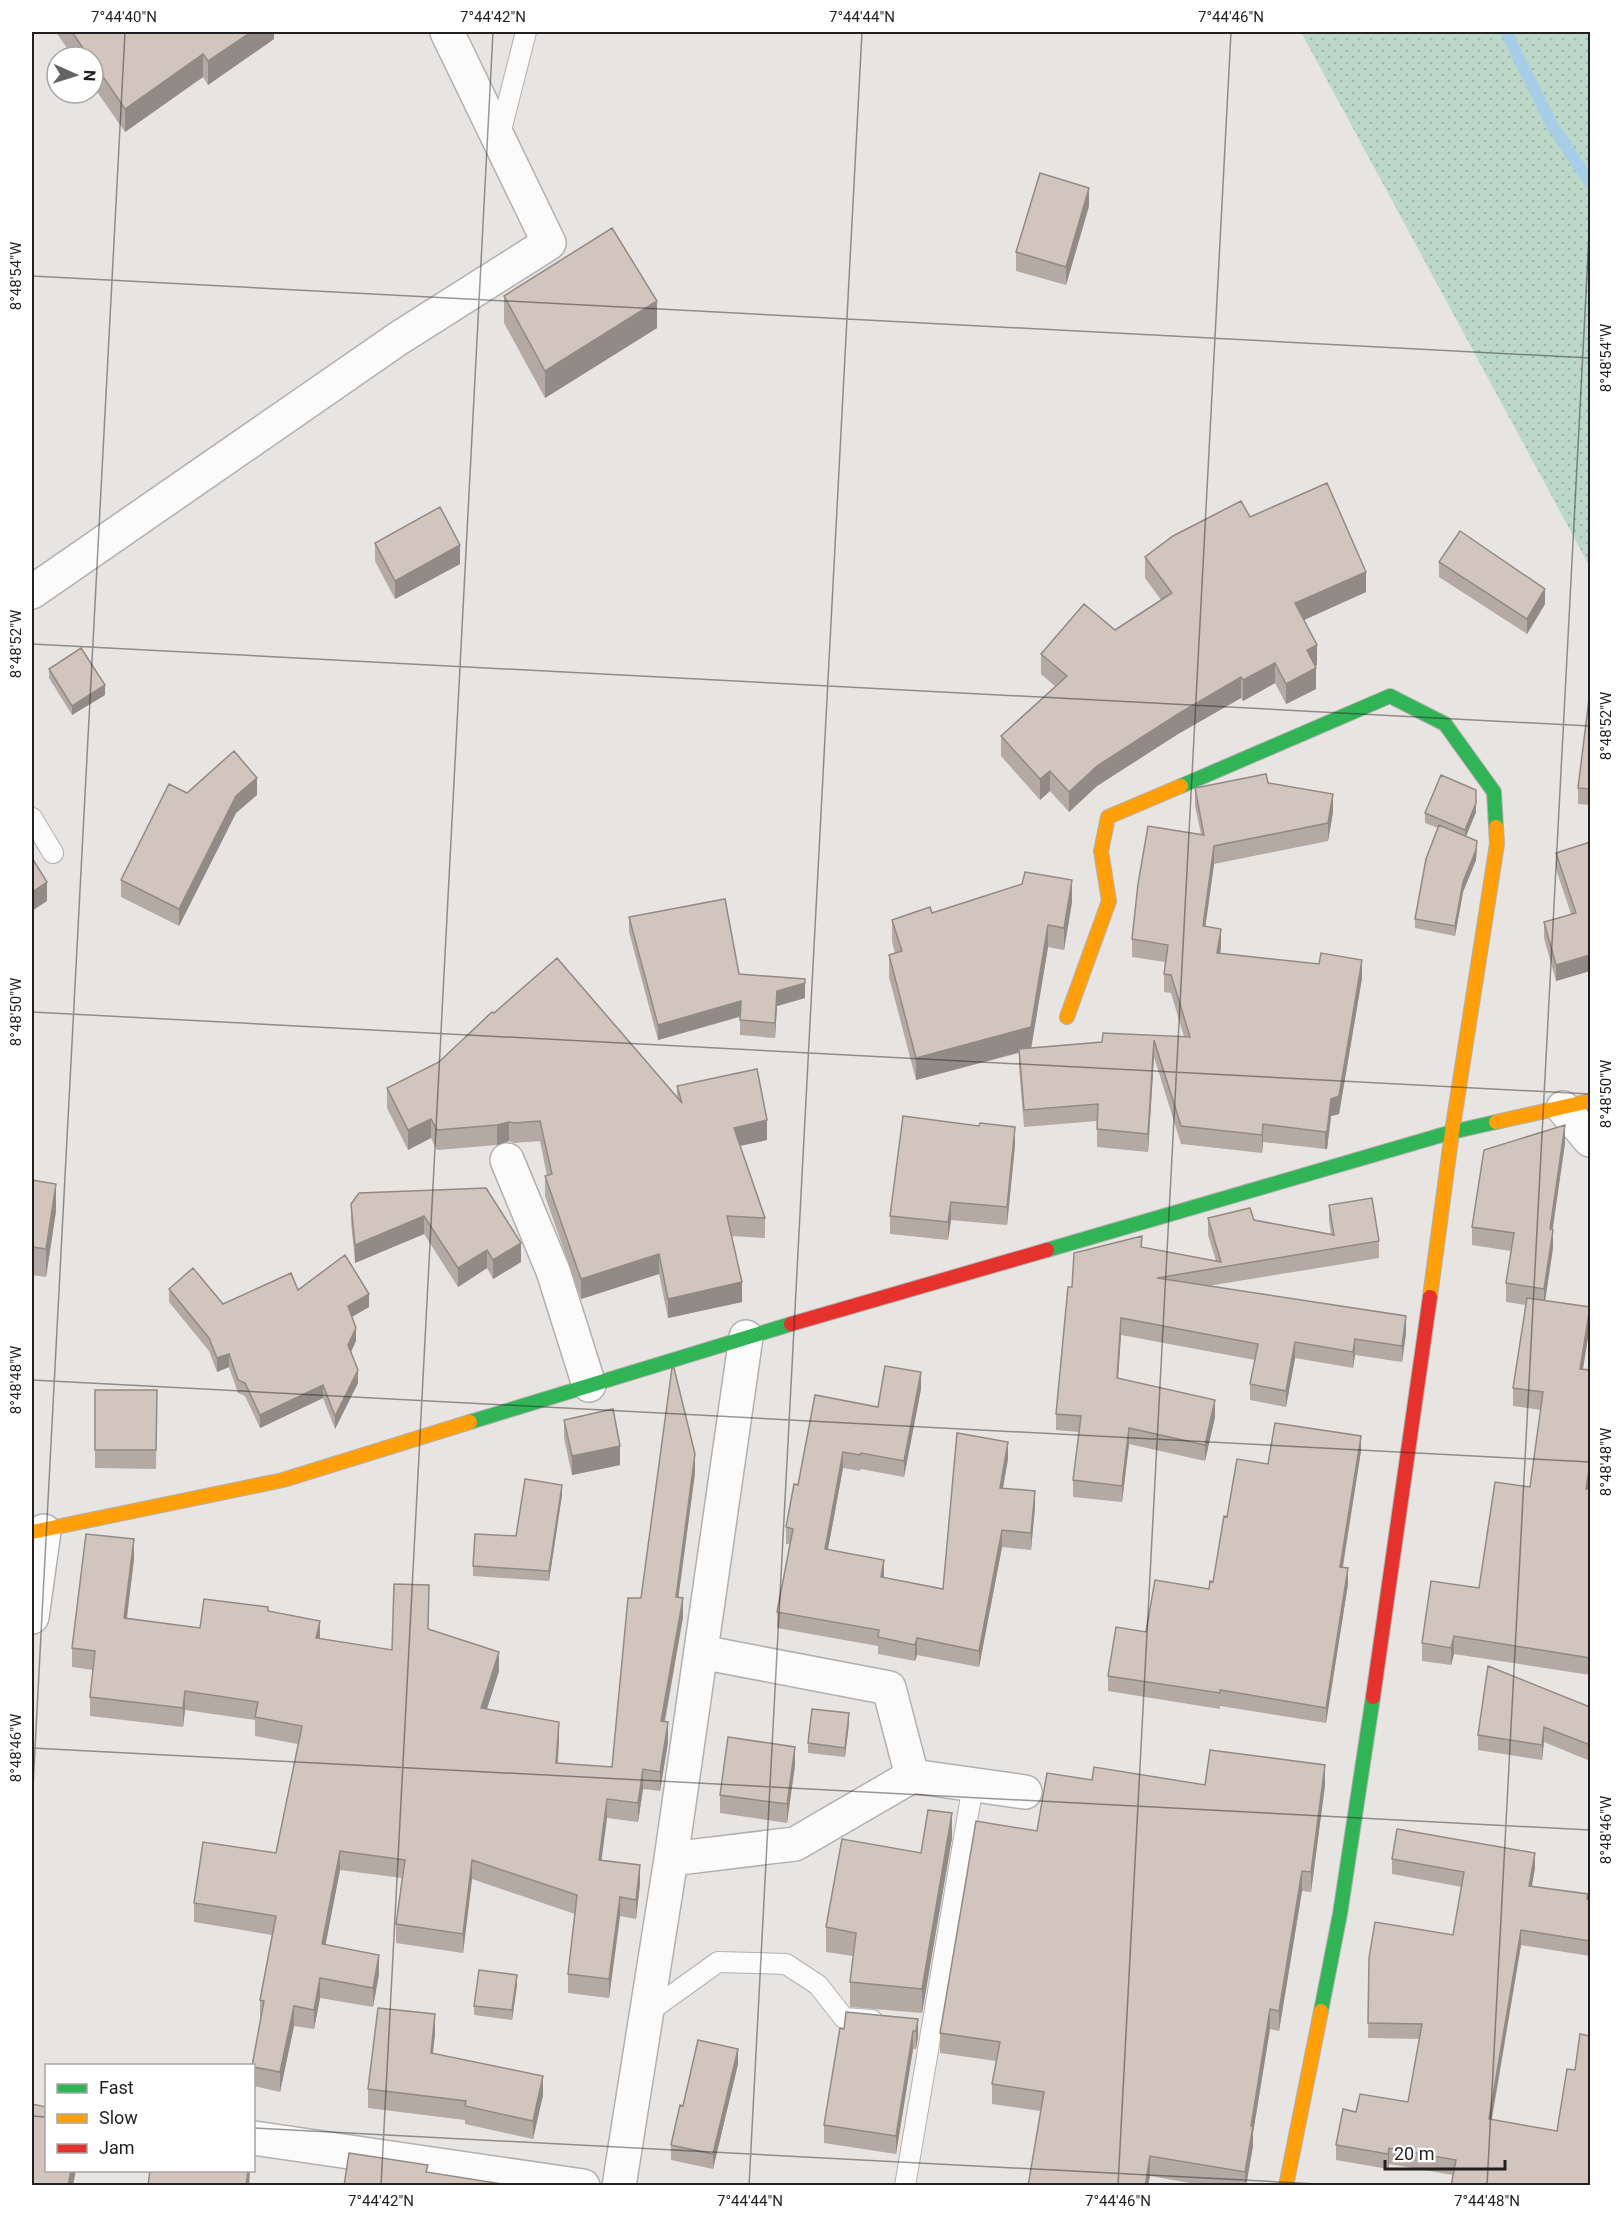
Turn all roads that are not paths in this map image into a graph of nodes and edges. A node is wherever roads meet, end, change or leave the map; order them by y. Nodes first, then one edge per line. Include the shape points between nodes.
1 (447, 32) edge
2 (526, 32) edge
3 (499, 138) junction
4 (32, 592) edge
5 (32, 818) edge
6 (53, 853) dead end
7 (1067, 1017) dead end
8 (1577, 1104) edge
9 (1452, 1132) junction
10 (1590, 1140) edge
11 (507, 1160) dead end
12 (746, 1337) junction
13 (588, 1385) junction
14 (38, 1531) edge
15 (32, 1617) edge
16 (701, 1652) junction
17 (912, 1776) junction
18 (973, 1785) junction
19 (1025, 1792) dead end
20 (671, 1859) junction
21 (646, 2013) junction
22 (888, 2022) edge
23 (910, 2024) edge
24 (932, 2026) junction
25 (255, 2138) edge
26 (583, 2186) edge
27 (620, 2186) edge
28 (905, 2186) edge
29 (1286, 2186) edge

1 - 3 street
2 - 3 lane
3 - 4 street via 549,243 399,339
5 - 6 lane
7 - 9 street via 1109,901 1101,851 1108,817 1390,696 1445,724 1494,792 1497,844
8 - 9 street
8 - 10 street
9 - 12 street
9 - 29 street via 1340,1914
11 - 13 street via 553,1270
12 - 13 street
12 - 16 street
13 - 14 street via 283,1480
14 - 15 street
16 - 17 street via 889,1688
16 - 20 street
17 - 18 street
17 - 20 street via 795,1844
18 - 19 street
18 - 24 lane
20 - 21 street
21 - 22 lane via 718,1962 786,1964 818,1985 844,2018
21 - 27 street
23 - 24 lane
24 - 28 lane
25 - 26 street

